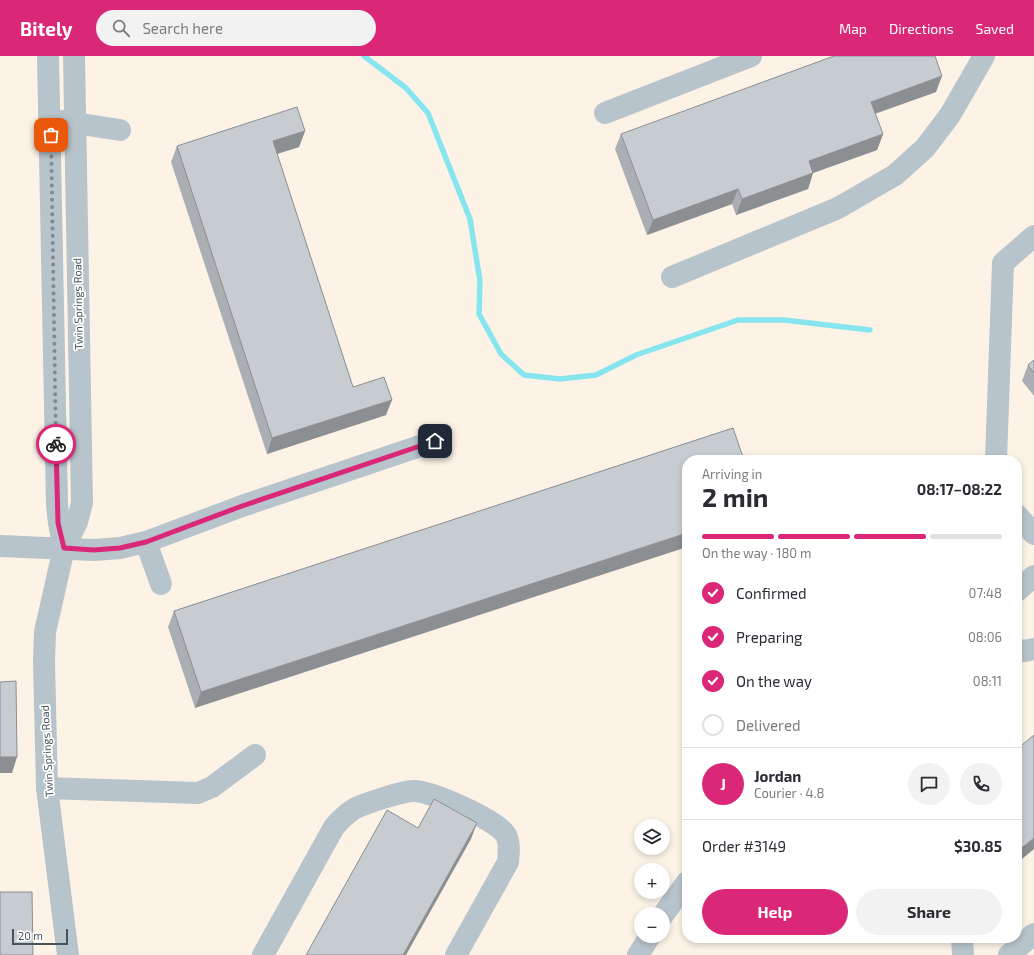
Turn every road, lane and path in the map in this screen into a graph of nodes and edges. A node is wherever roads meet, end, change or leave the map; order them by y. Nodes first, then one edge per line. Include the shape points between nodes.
1 (48, 56) edge
2 (74, 56) edge
3 (751, 56) edge
4 (984, 56) edge
5 (605, 113) dead end
6 (51, 120) junction
7 (76, 124) junction
8 (120, 130) dead end
9 (1034, 236) edge
10 (672, 277) dead end
11 (435, 441) dead end
12 (996, 455) edge
13 (1022, 521) edge
14 (1034, 534) edge
15 (146, 542) junction
16 (0, 546) edge
17 (64, 548) junction
18 (1034, 576) edge
19 (161, 584) dead end
20 (1022, 587) edge
21 (1034, 649) edge
22 (1022, 651) edge
23 (255, 755) dead end
24 (48, 788) junction
25 (682, 889) edge
26 (669, 907) edge
27 (1034, 934) edge
28 (646, 943) edge
29 (962, 943) edge
30 (68, 955) edge
31 (263, 955) edge
32 (456, 955) edge
33 (638, 955) edge
34 (963, 955) edge
35 (1009, 955) edge

1 - 6 street, Twin Springs Road
2 - 7 street, Twin Springs Road
3 - 5 street
4 - 10 street via 950,115 925,148 895,175 838,208
6 - 7 street
6 - 17 street, Twin Springs Road via 57,505
7 - 8 street
7 - 17 street, Twin Springs Road via 82,503 77,522
9 - 12 street via 1003,263
11 - 15 street via 242,506
13 - 14 street
15 - 17 street via 94,550
15 - 19 street
16 - 17 street
17 - 24 street, Twin Springs Road via 46,632 44,662
18 - 20 street
21 - 22 street
23 - 24 street via 212,787 198,793
24 - 30 street, Twin Springs Road
25 - 26 street
27 - 35 street
28 - 33 street
29 - 34 street
31 - 32 street via 334,827 343,816 356,808 412,790 439,796 499,826 510,848 508,862

